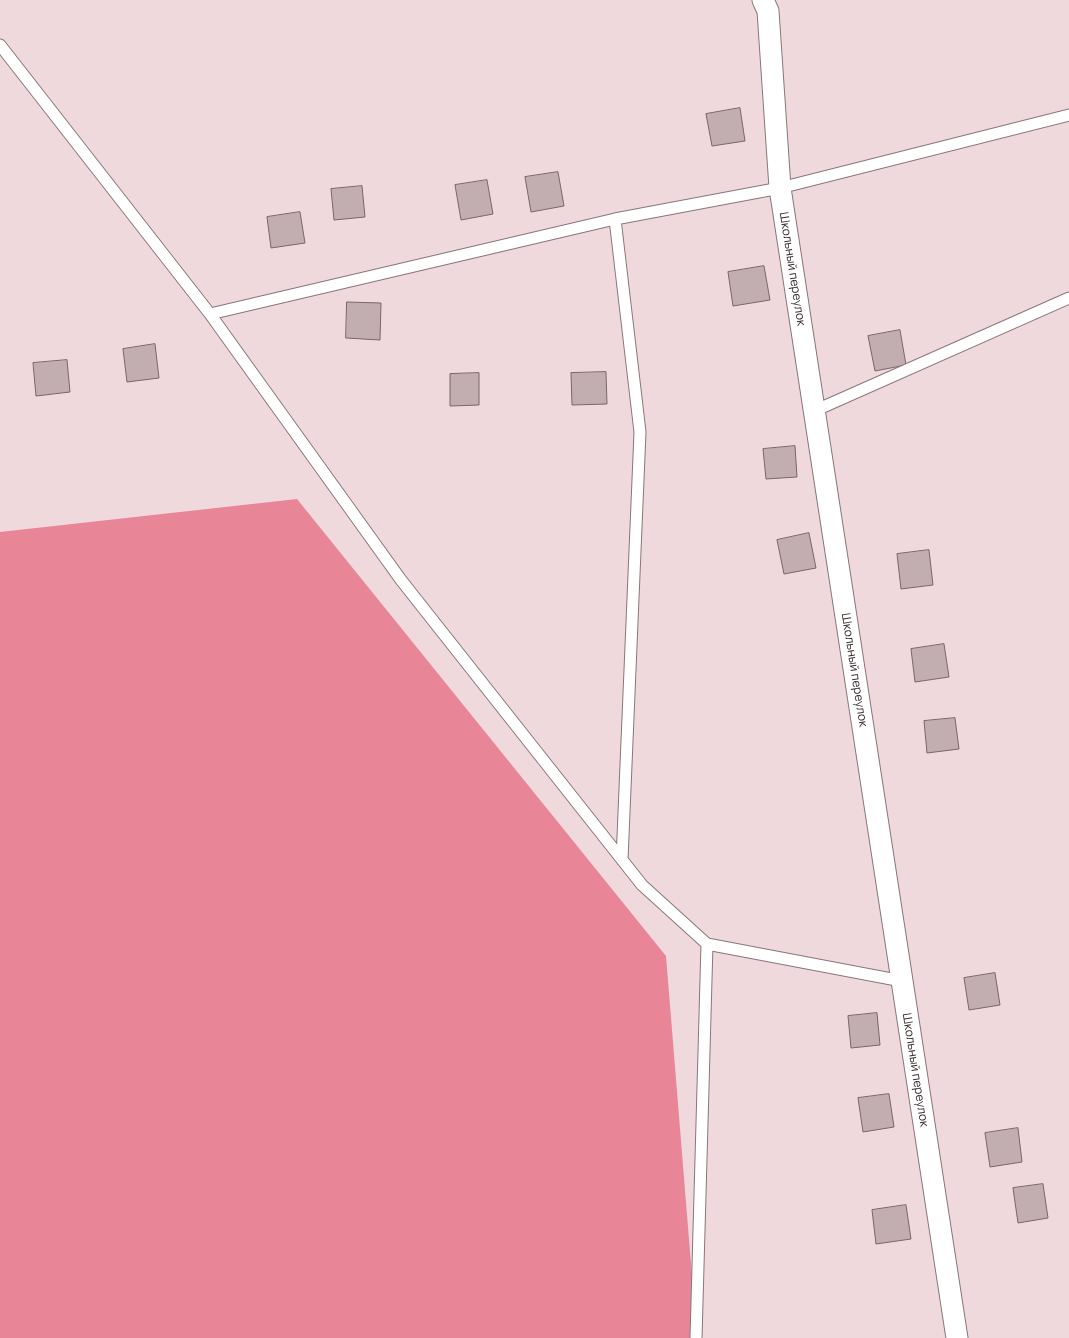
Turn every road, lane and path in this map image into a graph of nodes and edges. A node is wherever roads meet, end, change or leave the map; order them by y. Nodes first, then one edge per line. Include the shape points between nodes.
1 (763, 0) edge
2 (0, 45) edge
3 (1069, 115) edge
4 (780, 188) junction
5 (615, 219) junction
6 (1069, 298) edge
7 (210, 314) junction
8 (814, 411) junction
9 (622, 860) junction
10 (707, 944) junction
11 (902, 981) junction
12 (696, 1338) edge
13 (957, 1338) edge

1 - 4 street, Школьный переулок via 768,11
2 - 7 lane
3 - 4 lane
4 - 5 lane
4 - 8 street, Школьный переулок
5 - 7 lane
5 - 9 lane via 640,432
6 - 8 lane
7 - 9 lane via 401,580
8 - 11 street, Школьный переулок
9 - 10 lane via 642,885
10 - 11 lane
10 - 12 lane
11 - 13 street, Школьный переулок

